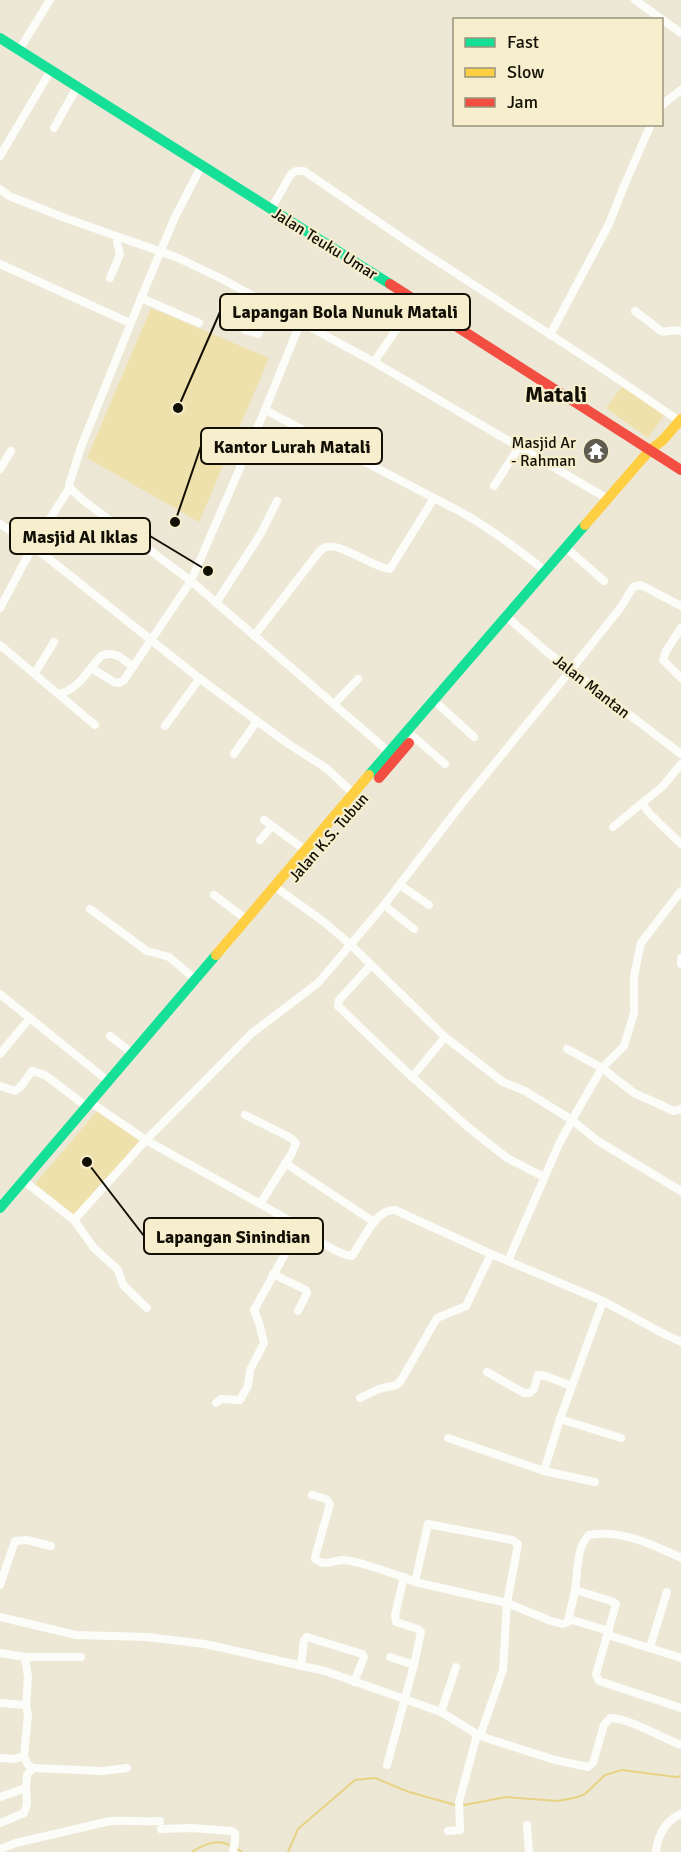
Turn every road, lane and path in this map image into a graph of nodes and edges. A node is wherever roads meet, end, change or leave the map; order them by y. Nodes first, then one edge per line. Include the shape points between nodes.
1 (50, 0) edge
2 (636, 0) edge
3 (661, 18) edge
4 (663, 20) edge
5 (681, 33) edge
6 (0, 38) edge
7 (19, 50) junction
8 (51, 70) junction
9 (77, 87) junction
10 (681, 90) edge
11 (663, 104) edge
12 (650, 126) edge
13 (54, 128) dead end
14 (0, 156) edge
15 (202, 165) junction
16 (1, 191) edge
17 (271, 209) junction
18 (119, 237) junction
19 (160, 250) junction
20 (0, 264) edge
21 (110, 278) dead end
22 (141, 298) junction
23 (416, 301) junction
24 (272, 305) junction
25 (636, 311) dead end
26 (301, 321) junction
27 (130, 323) junction
28 (199, 323) dead end
29 (245, 330) dead end
30 (681, 331) edge
31 (550, 335) junction
32 (374, 362) junction
33 (265, 410) junction
34 (680, 421) edge
35 (519, 447) junction
36 (11, 451) dead end
37 (652, 452) junction
38 (0, 469) edge
39 (681, 470) edge
40 (494, 486) dead end
41 (70, 488) junction
42 (434, 498) junction
43 (608, 499) junction
44 (277, 501) dead end
45 (0, 524) edge
46 (33, 546) junction
47 (571, 552) junction
48 (545, 572) junction
49 (191, 581) junction
50 (604, 581) dead end
51 (216, 603) junction
52 (681, 606) edge
53 (0, 608) edge
54 (509, 619) junction
55 (681, 628) edge
56 (254, 636) junction
57 (152, 640) junction
58 (54, 642) dead end
59 (0, 645) edge
60 (91, 668) junction
61 (133, 668) junction
62 (571, 670) junction
63 (35, 673) junction
64 (200, 678) junction
65 (681, 678) edge
66 (358, 679) dead end
67 (59, 694) junction
68 (334, 704) junction
69 (440, 706) junction
70 (257, 721) junction
71 (95, 724) dead end
72 (165, 726) dead end
73 (414, 737) junction
74 (474, 737) dead end
75 (389, 752) junction
76 (234, 754) dead end
77 (681, 754) edge
78 (444, 764) dead end
79 (681, 764) edge
80 (354, 794) junction
81 (642, 803) junction
82 (264, 820) dead end
83 (272, 826) junction
84 (613, 827) dead end
85 (260, 840) dead end
86 (681, 844) edge
87 (305, 850) junction
88 (400, 885) junction
89 (278, 888) junction
90 (681, 891) edge
91 (214, 895) dead end
92 (384, 905) junction
93 (429, 905) dead end
94 (90, 909) dead end
95 (246, 919) junction
96 (414, 929) dead end
97 (351, 945) junction
98 (681, 958) edge
99 (681, 964) edge
100 (371, 965) junction
101 (195, 980) junction
102 (0, 994) edge
103 (30, 1018) junction
104 (110, 1036) dead end
105 (445, 1036) junction
106 (567, 1049) dead end
107 (132, 1053) junction
108 (0, 1054) edge
109 (602, 1068) junction
110 (412, 1077) junction
111 (108, 1081) junction
112 (0, 1086) edge
113 (91, 1105) junction
114 (681, 1109) edge
115 (245, 1115) dead end
116 (572, 1120) junction
117 (146, 1140) junction
118 (285, 1163) junction
119 (544, 1177) junction
120 (29, 1185) junction
121 (681, 1191) edge
122 (260, 1204) junction
123 (0, 1208) edge
124 (0, 1218) edge
125 (74, 1220) junction
126 (374, 1222) junction
127 (300, 1227) junction
128 (491, 1254) junction
129 (508, 1261) junction
130 (273, 1274) junction
131 (603, 1301) junction
132 (147, 1308) dead end
133 (298, 1311) dead end
134 (681, 1342) edge
135 (487, 1372) dead end
136 (571, 1386) junction
137 (360, 1398) dead end
138 (216, 1403) dead end
139 (560, 1419) junction
140 (448, 1438) dead end
141 (621, 1438) dead end
142 (544, 1471) junction
143 (595, 1482) dead end
144 (312, 1495) dead end
145 (51, 1546) dead end
146 (681, 1558) edge
147 (404, 1577) junction
148 (415, 1582) junction
149 (0, 1585) edge
150 (575, 1590) junction
151 (667, 1592) dead end
152 (507, 1603) junction
153 (0, 1617) edge
154 (568, 1619) junction
155 (609, 1633) junction
156 (650, 1647) junction
157 (0, 1653) edge
158 (25, 1657) junction
159 (81, 1657) dead end
160 (390, 1658) dead end
161 (681, 1658) edge
162 (414, 1665) junction
163 (301, 1666) junction
164 (456, 1667) dead end
165 (354, 1682) junction
166 (405, 1700) junction
167 (0, 1703) edge
168 (26, 1705) junction
169 (681, 1708) edge
170 (441, 1712) junction
171 (479, 1736) junction
172 (681, 1745) edge
173 (24, 1756) junction
174 (0, 1758) edge
175 (387, 1765) dead end
176 (33, 1767) junction
177 (127, 1768) dead end
178 (26, 1788) junction
179 (0, 1797) edge
180 (681, 1814) edge
181 (0, 1823) edge
182 (527, 1825) dead end
183 (448, 1831) dead end
184 (234, 1848) edge
185 (0, 1849) edge
186 (529, 1852) edge
187 (656, 1852) edge

1 - 7 street
2 - 3 street
4 - 5 street
6 - 7 main road, Jalan Teuku Umar
7 - 8 main road, Jalan Teuku Umar
8 - 9 main road, Jalan Teuku Umar
8 - 14 street
9 - 13 street
9 - 15 main road, Jalan Teuku Umar
10 - 11 street
12 - 31 street via 593,257
15 - 17 main road, Jalan Teuku Umar
15 - 19 street
16 - 18 street
17 - 23 main road, Jalan Teuku Umar
17 - 31 street via 291,174 304,171
18 - 19 street
18 - 21 street via 120,254
19 - 22 street
19 - 24 street
20 - 27 street
22 - 27 street
22 - 28 street
23 - 32 street
23 - 37 main road, Jalan Teuku Umar
24 - 26 street
24 - 29 street via 258,334
25 - 30 street via 662,331
26 - 32 street
26 - 33 street
27 - 41 street via 75,463
31 - 34 street
32 - 35 street
33 - 42 street
33 - 49 street
34 - 37 main road
35 - 40 street
35 - 43 street
36 - 38 street
37 - 39 main road, Jalan Teuku Umar
37 - 43 main road, Jalan K.S. Tubun
37 - 47 main road, Jalan K.S. Tubun
41 - 46 street
41 - 49 street
42 - 48 street via 490,529
42 - 56 street via 390,569 335,546 325,547
43 - 48 main road, Jalan K.S. Tubun
44 - 51 street
45 - 46 street
46 - 53 street
46 - 57 street
47 - 50 street
47 - 54 main road, Jalan K.S. Tubun
48 - 54 main road, Jalan K.S. Tubun
49 - 51 street
49 - 57 street
51 - 56 street
52 - 62 street via 636,585
54 - 62 street, Jalan Mantan
54 - 69 main road, Jalan K.S. Tubun
54 - 75 main road, Jalan K.S. Tubun
55 - 65 street via 663,660
56 - 68 street
57 - 61 street
57 - 64 street
58 - 63 street
59 - 63 street
60 - 61 street via 119,683
60 - 61 street via 101,656 112,653
60 - 67 street via 77,686
62 - 77 street, Jalan Mantan
62 - 88 street
63 - 67 street
64 - 70 street
64 - 72 street
66 - 68 street
67 - 71 street
68 - 75 street
69 - 73 main road, Jalan K.S. Tubun
69 - 74 street
70 - 76 street
70 - 80 street via 319,762
73 - 78 street
73 - 89 main road, Jalan K.S. Tubun
75 - 80 main road, Jalan K.S. Tubun
79 - 81 street
80 - 87 main road, Jalan K.S. Tubun
81 - 84 street
81 - 86 street
82 - 83 street
83 - 85 street
83 - 87 street
87 - 89 main road, Jalan K.S. Tubun
88 - 92 street
88 - 93 street
89 - 95 main road, Jalan K.S. Tubun
89 - 97 street
89 - 113 main road, Jalan K.S. Tubun
90 - 109 street via 641,943 634,976 635,1007 624,1046
91 - 95 street
92 - 96 street
92 - 97 street
94 - 101 street via 147,951 169,957
95 - 101 main road, Jalan K.S. Tubun
97 - 100 street
97 - 117 street via 318,982 252,1033
98 - 99 street
100 - 105 street
100 - 110 street via 338,1004
101 - 107 main road, Jalan K.S. Tubun
102 - 103 street
103 - 108 street
103 - 111 street
104 - 107 street
105 - 110 street
105 - 116 street via 503,1082
106 - 109 street
107 - 111 main road, Jalan K.S. Tubun
109 - 114 street via 645,1099 674,1111
109 - 116 street
110 - 119 street via 497,1151
111 - 113 main road, Jalan K.S. Tubun
112 - 113 street via 15,1091 32,1071 37,1071
113 - 117 street
113 - 120 main road, Jalan K.S. Tubun
113 - 123 main road, Jalan K.S. Tubun
115 - 118 street via 296,1143
116 - 119 street
116 - 121 street via 598,1141
117 - 122 street
117 - 125 street
118 - 122 street
118 - 126 street
119 - 129 street
120 - 124 main road, Jalan K.S. Tubun
120 - 125 street
122 - 127 street
125 - 132 street via 94,1248 118,1270 123,1285
126 - 127 street via 352,1256 334,1250
126 - 128 street via 384,1212 395,1210
127 - 130 street
128 - 129 street
128 - 137 street via 466,1306 437,1318 400,1382
129 - 131 street
130 - 133 street via 306,1290
130 - 138 street via 254,1310 264,1343 250,1370 248,1386 240,1400
131 - 134 street
131 - 136 street
135 - 136 street via 524,1393 534,1389 538,1375
136 - 139 street
139 - 141 street
139 - 142 street
140 - 142 street
142 - 143 street
144 - 147 street via 330,1503 317,1561 328,1564 344,1560
145 - 149 street via 15,1541
146 - 150 street via 635,1540 611,1534 589,1535 580,1556
147 - 148 street
147 - 162 street via 395,1619 398,1624 422,1632
148 - 152 street
148 - 152 street via 428,1524 512,1540 518,1544
150 - 154 street
150 - 155 street via 616,1603
151 - 156 street
152 - 154 street via 551,1621 566,1624
152 - 171 street via 503,1670
153 - 163 street via 76,1635 196,1643
154 - 155 street
155 - 156 street
155 - 169 street via 596,1674 599,1681
156 - 161 street
157 - 158 street
158 - 159 street
158 - 168 street
160 - 162 street
162 - 166 street
163 - 165 street
163 - 165 street via 307,1637 362,1654
164 - 170 street
165 - 166 street
166 - 170 street
166 - 175 street
167 - 168 street
168 - 173 street
170 - 171 street
171 - 172 street via 585,1767 592,1763 610,1718
171 - 183 street via 459,1806 460,1830
173 - 174 street
173 - 176 street
176 - 177 street via 102,1771
176 - 178 street via 27,1775
178 - 179 street
178 - 181 street via 26,1811
180 - 187 street via 665,1825
182 - 186 street
184 - 185 street via 236,1836 231,1831 123,1820

